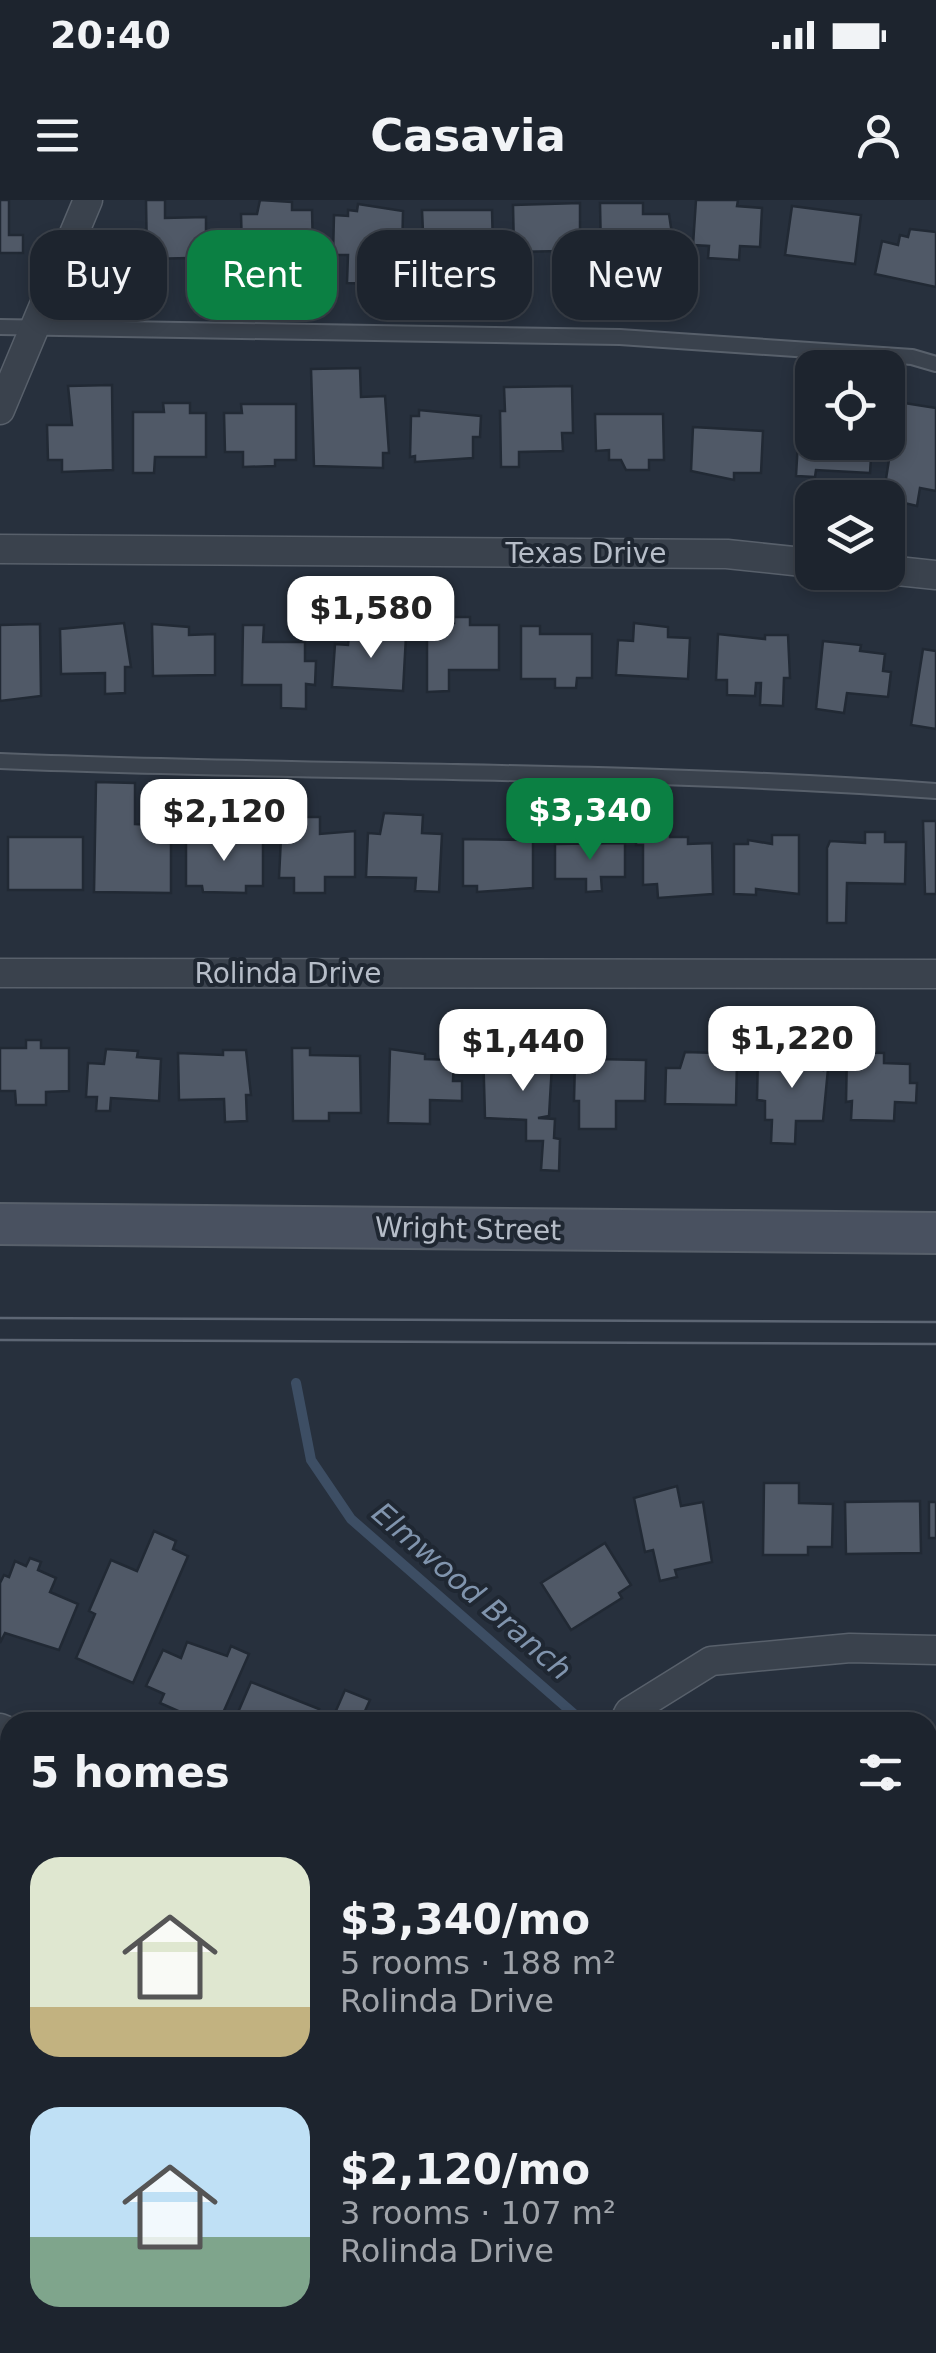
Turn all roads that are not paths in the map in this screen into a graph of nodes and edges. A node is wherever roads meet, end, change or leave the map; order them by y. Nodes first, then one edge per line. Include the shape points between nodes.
1 (88, 200) edge
2 (36, 326) junction
3 (0, 327) edge
4 (936, 364) edge
5 (0, 410) edge
6 (0, 548) edge
7 (795, 561) edge
8 (905, 572) edge
9 (936, 575) edge
10 (0, 760) edge
11 (936, 791) edge
12 (0, 973) edge
13 (936, 974) edge
14 (0, 1224) edge
15 (936, 1233) edge
16 (936, 1650) edge
17 (634, 1712) edge

1 - 2 street
2 - 3 lane
2 - 4 lane via 620,337
2 - 5 street
6 - 7 street, Texas Drive via 727,554
8 - 9 street
10 - 11 lane via 736,776
12 - 13 street, Rolinda Drive
14 - 15 street, Wright Street
16 - 17 street via 850,1648 711,1661

